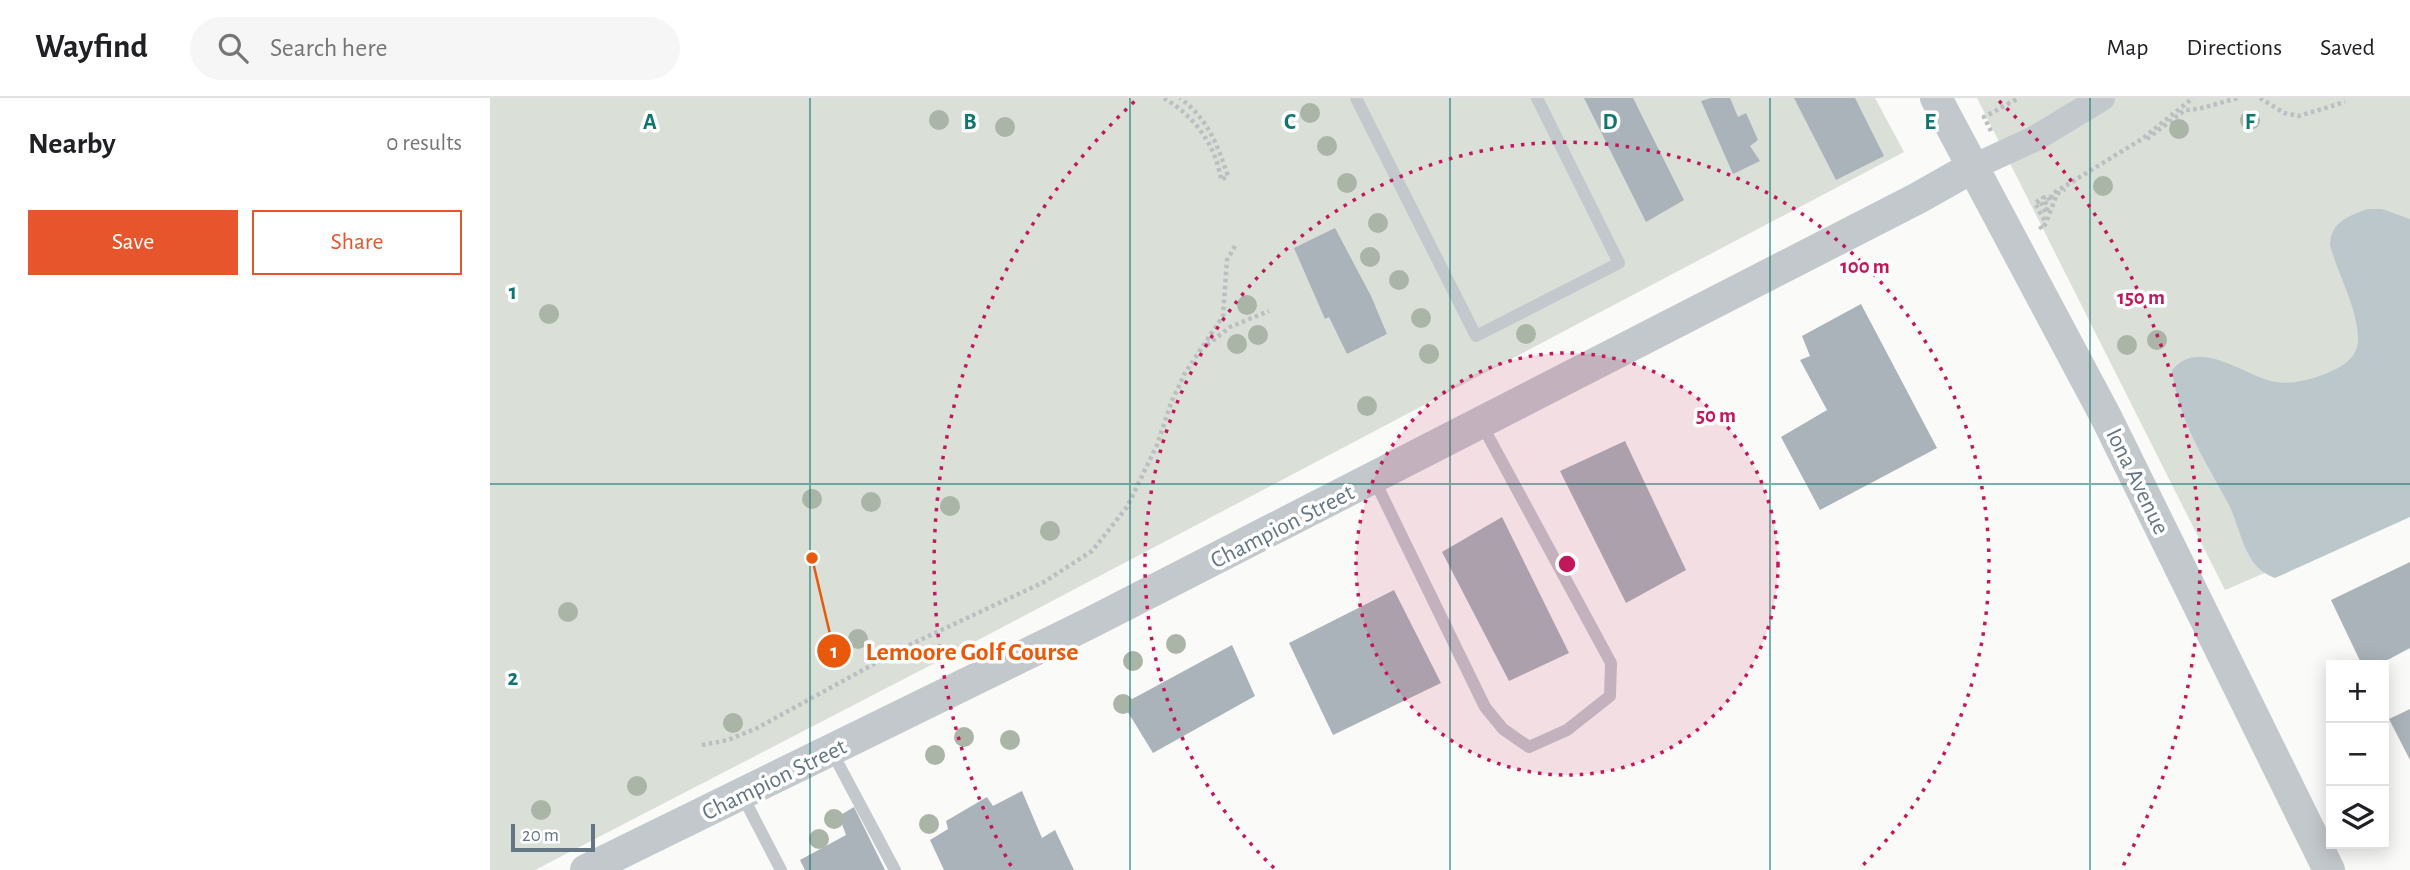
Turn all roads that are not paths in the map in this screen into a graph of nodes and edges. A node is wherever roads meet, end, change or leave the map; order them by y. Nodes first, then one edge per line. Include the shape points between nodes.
1 (1356, 98) edge
2 (1537, 98) edge
3 (1936, 98) edge
4 (2102, 98) edge
5 (1971, 168) junction
6 (1481, 423) junction
7 (1373, 479) junction
8 (832, 752) junction
9 (741, 794) junction
10 (586, 870) edge
11 (781, 870) edge
12 (895, 870) edge
13 (2329, 870) edge

1 - 2 lane via 1476,336 1619,263
3 - 5 street, Iona Avenue
4 - 5 street
5 - 6 street, Champion Street
5 - 13 street, Iona Avenue via 2106,417
6 - 7 street, Champion Street
6 - 7 lane via 1611,663 1610,696 1567,730 1529,747 1503,729 1485,707
7 - 8 street, Champion Street
8 - 9 street, Champion Street
8 - 12 lane
9 - 10 street, Champion Street
9 - 11 lane

